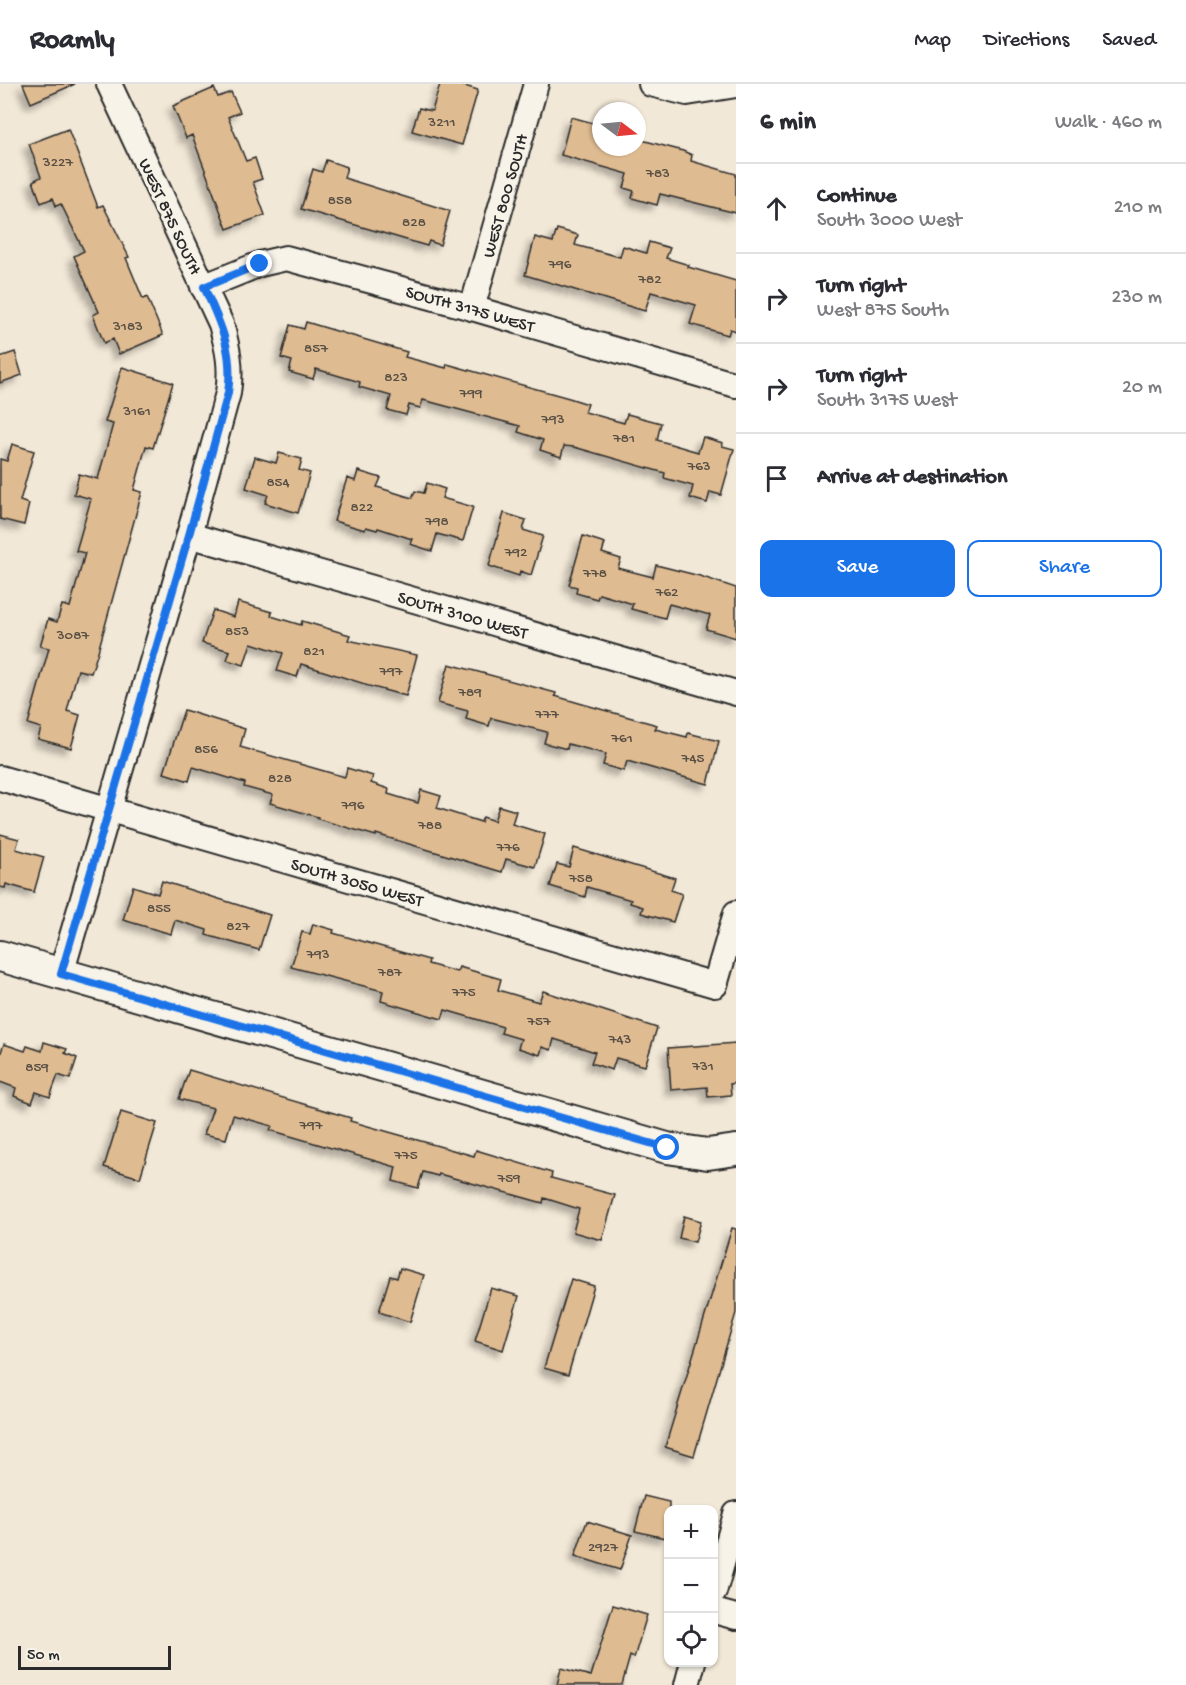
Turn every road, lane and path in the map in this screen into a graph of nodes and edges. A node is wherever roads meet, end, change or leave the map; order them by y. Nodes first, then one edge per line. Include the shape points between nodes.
1 (109, 84) edge
2 (536, 84) edge
3 (651, 84) edge
4 (736, 85) edge
5 (204, 287) junction
6 (472, 309) junction
7 (736, 385) edge
8 (189, 535) junction
9 (736, 693) edge
10 (0, 778) edge
11 (109, 809) junction
12 (736, 913) edge
13 (0, 956) edge
14 (61, 974) junction
15 (722, 1152) edge
16 (736, 1166) edge
17 (736, 1514) edge
18 (718, 1578) edge
19 (718, 1612) edge
20 (736, 1617) edge
21 (692, 1667) edge
22 (687, 1685) edge

1 - 5 street, WEST 875 SOUTH
2 - 6 street, WEST 800 SOUTH
3 - 4 street via 687,93
5 - 6 street, SOUTH 3175 WEST via 260,264 286,258
5 - 8 street, WEST 875 SOUTH via 221,324 231,373
6 - 7 street, SOUTH 3175 WEST
8 - 9 street, SOUTH 3100 WEST
8 - 11 street, WEST 875 SOUTH
10 - 11 street, SOUTH 3050 WEST
11 - 12 street, SOUTH 3050 WEST via 715,985
11 - 14 street, WEST 875 SOUTH
13 - 14 main road
14 - 15 main road via 654,1145
15 - 16 main road
17 - 18 street
19 - 20 street
21 - 22 street

